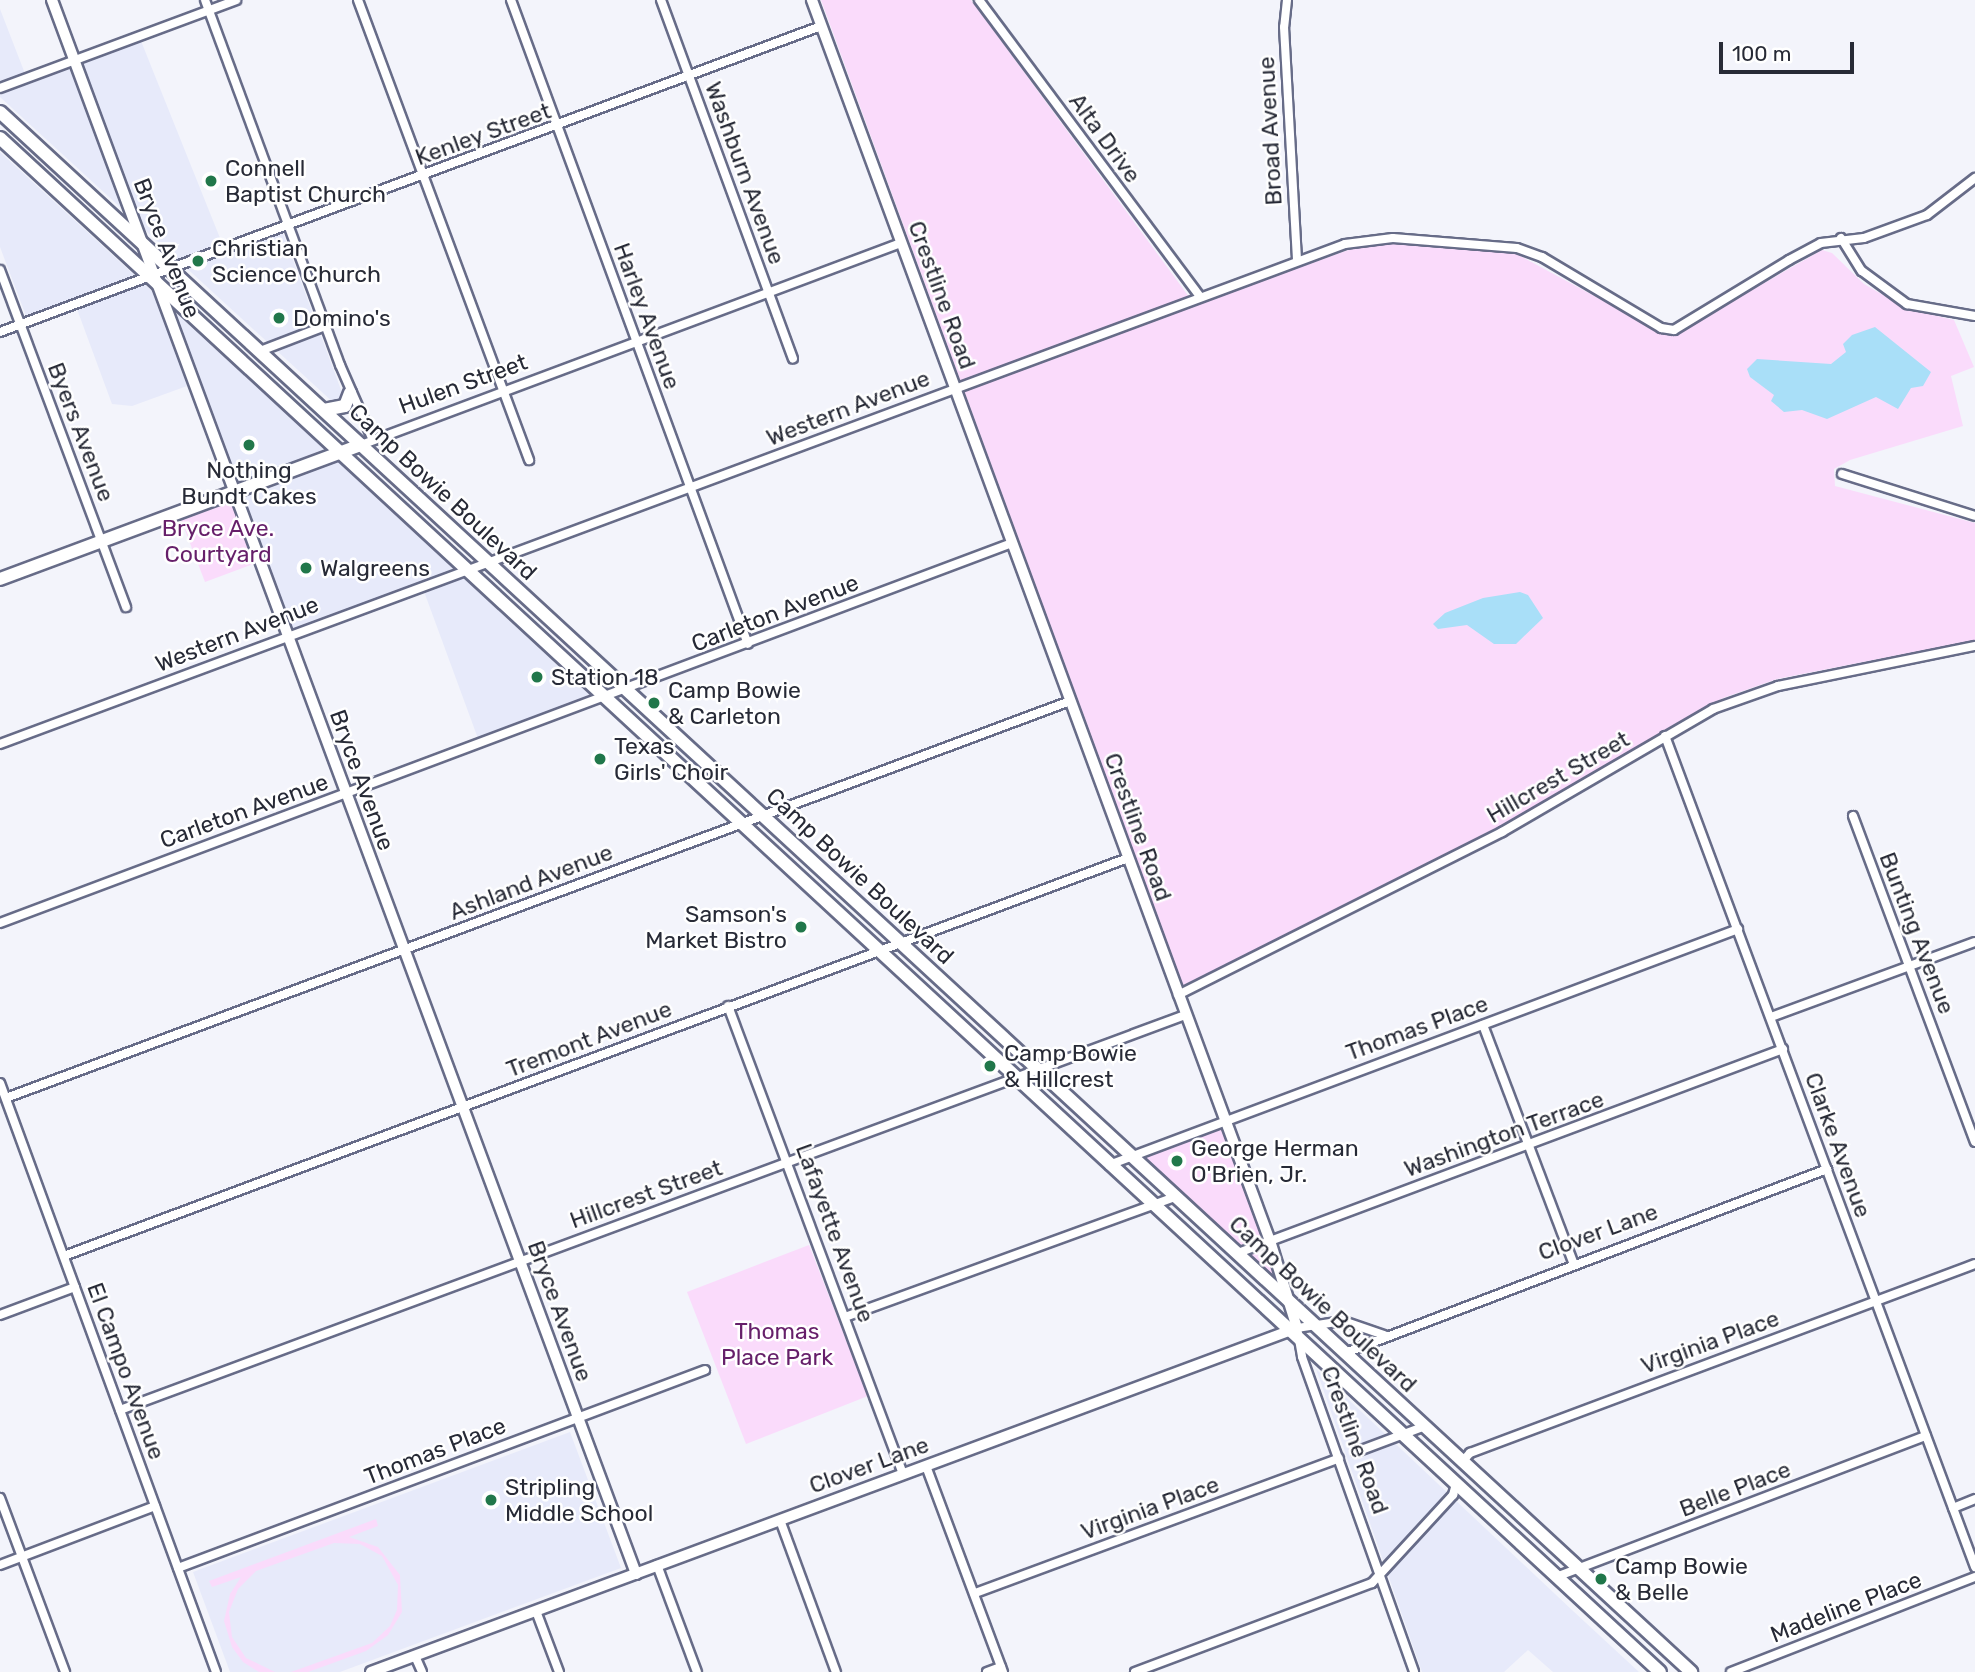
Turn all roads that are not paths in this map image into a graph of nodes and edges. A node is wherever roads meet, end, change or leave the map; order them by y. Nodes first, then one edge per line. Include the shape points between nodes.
1 (52, 0) edge
2 (205, 0) edge
3 (236, 0) edge
4 (358, 0) edge
5 (511, 0) edge
6 (662, 0) edge
7 (812, 0) edge
8 (979, 0) edge
9 (1287, 0) edge
10 (209, 10) junction
11 (821, 26) junction
12 (74, 60) junction
13 (690, 77) junction
14 (0, 88) edge
15 (0, 112) edge
16 (556, 127) junction
17 (0, 138) edge
18 (424, 176) junction
19 (1975, 178) edge
20 (288, 225) junction
21 (1841, 238) junction
22 (143, 243) junction
23 (901, 243) junction
24 (1297, 260) junction
25 (172, 269) junction
26 (0, 270) edge
27 (154, 278) junction
28 (769, 293) junction
29 (1200, 296) junction
30 (1975, 316) edge
31 (21, 325) junction
32 (326, 326) junction
33 (0, 332) edge
34 (636, 343) junction
35 (260, 351) junction
36 (793, 358) dead end
37 (954, 388) junction
38 (502, 391) junction
39 (350, 393) junction
40 (324, 410) junction
41 (367, 442) junction
42 (339, 454) junction
43 (529, 460) dead end
44 (1842, 474) dead end
45 (690, 487) junction
46 (236, 492) junction
47 (1975, 516) edge
48 (102, 540) junction
49 (1012, 543) junction
50 (488, 561) junction
51 (467, 570) junction
52 (0, 579) edge
53 (126, 607) dead end
54 (560, 628) junction
55 (286, 636) junction
56 (546, 644) junction
57 (748, 644) junction
58 (1975, 646) edge
59 (626, 690) junction
60 (603, 698) junction
61 (1069, 701) junction
62 (1665, 736) junction
63 (0, 744) edge
64 (345, 794) junction
65 (764, 815) junction
66 (1853, 816) dead end
67 (740, 824) junction
68 (1128, 858) junction
69 (0, 923) edge
70 (1738, 929) junction
71 (1975, 942) edge
72 (901, 943) junction
73 (403, 951) junction
74 (879, 951) junction
75 (1909, 966) junction
76 (1178, 995) junction
77 (728, 1006) junction
78 (1185, 1015) junction
79 (1771, 1017) junction
80 (1483, 1025) junction
81 (1783, 1049) junction
82 (1038, 1070) junction
83 (1015, 1078) junction
84 (0, 1083) edge
85 (6, 1098) junction
86 (462, 1108) junction
87 (1225, 1120) junction
88 (1975, 1142) edge
89 (1528, 1147) junction
90 (1131, 1157) junction
91 (788, 1162) junction
92 (1110, 1165) junction
93 (1827, 1169) junction
94 (1175, 1197) junction
95 (1153, 1205) junction
96 (1270, 1241) junction
97 (1238, 1253) junction
98 (64, 1256) junction
99 (519, 1261) junction
100 (1574, 1264) junction
101 (1975, 1264) edge
102 (75, 1287) junction
103 (1876, 1301) junction
104 (1292, 1304) junction
105 (0, 1315) edge
106 (845, 1317) junction
107 (1312, 1323) junction
108 (1295, 1333) junction
109 (1384, 1335) junction
110 (1345, 1353) junction
111 (705, 1370) dead end
112 (120, 1410) junction
113 (578, 1418) junction
114 (1425, 1426) junction
115 (1402, 1435) junction
116 (1926, 1436) junction
117 (1356, 1452) dead end
118 (1339, 1458) junction
119 (1463, 1461) junction
120 (926, 1466) junction
121 (903, 1474) junction
122 (1456, 1484) junction
123 (0, 1498) edge
124 (1975, 1499) edge
125 (155, 1506) junction
126 (1953, 1508) junction
127 (780, 1520) junction
128 (22, 1556) junction
129 (0, 1565) edge
130 (657, 1565) junction
131 (1975, 1567) edge
132 (178, 1568) junction
133 (1579, 1569) junction
134 (1380, 1573) junction
135 (636, 1574) junction
136 (1556, 1577) junction
137 (1975, 1577) edge
138 (975, 1593) junction
139 (536, 1611) junction
140 (415, 1656) junction
141 (1002, 1669) edge
142 (65, 1672) edge
143 (216, 1672) edge
144 (371, 1672) edge
145 (422, 1672) edge
146 (559, 1672) edge
147 (697, 1672) edge
148 (836, 1672) edge
149 (987, 1672) edge
150 (1135, 1672) edge
151 (1414, 1672) edge
152 (1660, 1672) edge
153 (1691, 1672) edge
154 (1731, 1672) edge

1 - 12 street, Bryce Avenue
2 - 10 street
3 - 10 street
4 - 18 street
5 - 16 street, Harley Avenue
6 - 13 street, Washburn Avenue
7 - 11 street, Crestline Road
8 - 29 street, Alta Drive
9 - 24 street, Broad Avenue via 1283,27
10 - 12 street
10 - 20 street
11 - 13 street, Kenley Street
11 - 23 street, Crestline Road
12 - 14 street
12 - 22 street, Bryce Avenue
13 - 16 street, Kenley Street
13 - 28 street, Washburn Avenue
15 - 22 main road, Camp Bowie Boulevard
16 - 18 street, Kenley Street
16 - 34 street, Harley Avenue
17 - 27 main road, Camp Bowie Boulevard
18 - 20 street, Kenley Street
18 - 38 street
19 - 21 street via 1927,215 1864,238
20 - 25 street, Kenley Street
20 - 32 street
21 - 24 street, Western Avenue via 1789,260 1682,328 1668,330 1542,257 1517,248 1393,238 1345,244
21 - 30 street via 1861,271 1907,304
22 - 25 main road, Camp Bowie Boulevard
22 - 27 street, Bryce Avenue
23 - 28 street, Hulen Street
23 - 37 street, Crestline Road
24 - 29 street, Western Avenue
25 - 27 street, Kenley Street
25 - 35 main road, Camp Bowie Boulevard
26 - 31 street, Byers Avenue
27 - 31 street, Kenley Street
27 - 42 main road, Camp Bowie Boulevard
27 - 46 street, Bryce Avenue
28 - 34 street, Hulen Street
28 - 36 street, Washburn Avenue
29 - 37 street, Western Avenue
31 - 33 street, Kenley Street
31 - 48 street, Byers Avenue
32 - 35 street
32 - 39 street
34 - 38 street, Hulen Street
34 - 45 street, Harley Avenue
35 - 40 main road, Camp Bowie Boulevard
37 - 45 street, Western Avenue
37 - 49 street, Crestline Road
38 - 41 street, Hulen Street
38 - 43 street
39 - 40 main road via 345,406
39 - 41 street
40 - 41 main road, Camp Bowie Boulevard
41 - 42 main road, Hulen Street
41 - 50 main road, Camp Bowie Boulevard
42 - 46 main road, Hulen Street
42 - 51 main road, Camp Bowie Boulevard
44 - 47 street
45 - 50 street, Western Avenue
45 - 57 street, Harley Avenue
46 - 48 main road, Hulen Street
46 - 55 street, Bryce Avenue
48 - 52 main road, Hulen Street
48 - 53 street, Byers Avenue
49 - 57 street, Carleton Avenue
49 - 61 street, Crestline Road
50 - 51 street, Western Avenue
50 - 54 main road, Camp Bowie Boulevard
51 - 55 street, Western Avenue
51 - 56 main road, Camp Bowie Boulevard
54 - 56 main road
54 - 59 main road, Camp Bowie Boulevard
55 - 63 street, Western Avenue
55 - 64 street, Bryce Avenue
56 - 60 main road, Camp Bowie Boulevard
57 - 59 street, Carleton Avenue
58 - 62 street, Hillcrest Street via 1778,686 1713,709
59 - 60 street, Carleton Avenue
59 - 65 main road, Camp Bowie Boulevard
60 - 64 street, Carleton Avenue
60 - 67 main road, Camp Bowie Boulevard
61 - 65 street, Ashland Avenue
61 - 68 street, Crestline Road
62 - 70 street, Clarke Avenue
62 - 76 street, Hillcrest Street via 1502,832
64 - 69 street, Carleton Avenue
64 - 73 street, Bryce Avenue
65 - 67 street, Ashland Avenue
65 - 72 main road, Camp Bowie Boulevard
66 - 75 street, Bunting Avenue
67 - 73 street, Ashland Avenue
67 - 74 main road, Camp Bowie Boulevard
68 - 72 street, Tremont Avenue
68 - 76 street, Crestline Road
70 - 79 street, Clarke Avenue
70 - 80 street, Thomas Place
71 - 75 street
72 - 74 street, Tremont Avenue
72 - 82 main road, Camp Bowie Boulevard
73 - 85 street, Ashland Avenue
73 - 86 street, Bryce Avenue
74 - 77 street, Tremont Avenue
74 - 83 main road, Camp Bowie Boulevard
75 - 79 street
75 - 88 street, Bunting Avenue
76 - 78 street, Crestline Road
77 - 86 street, Tremont Avenue
77 - 91 street, Lafayette Avenue
78 - 82 street, Hillcrest Street
78 - 87 street, Crestline Road
79 - 81 street, Clarke Avenue
80 - 87 street, Thomas Place
80 - 89 street
81 - 89 street, Washington Terrace
81 - 93 street, Clarke Avenue
82 - 83 street, Hillcrest Street
82 - 90 main road, Camp Bowie Boulevard
83 - 91 street, Hillcrest Street
83 - 92 main road, Camp Bowie Boulevard
84 - 85 street, El Campo Avenue
85 - 98 street, El Campo Avenue
86 - 98 street, Tremont Avenue
86 - 99 street, Bryce Avenue
87 - 90 street, Thomas Place
87 - 96 street, Crestline Road
89 - 96 street, Washington Terrace
89 - 100 street
90 - 92 street, Thomas Place
90 - 94 main road, Camp Bowie Boulevard
91 - 99 street, Hillcrest Street
91 - 106 street, Lafayette Avenue
92 - 95 main road, Camp Bowie Boulevard
93 - 100 street, Clover Lane
93 - 103 street, Clarke Avenue
94 - 95 street
94 - 97 main road, Camp Bowie Boulevard
95 - 106 street
95 - 108 main road, Camp Bowie Boulevard
96 - 97 street, Washington Terrace
96 - 104 street, Crestline Road
97 - 104 main road, Camp Bowie Boulevard
98 - 102 street, El Campo Avenue
99 - 112 street, Hillcrest Street
99 - 113 street, Bryce Avenue
100 - 109 street, Clover Lane
101 - 103 street, Virginia Place
102 - 105 street
102 - 112 street, El Campo Avenue
103 - 116 street, Clarke Avenue
103 - 119 street, Virginia Place via 1470,1453
104 - 107 main road, Camp Bowie Boulevard
104 - 108 street, Crestline Road
106 - 121 street, Lafayette Avenue
107 - 108 street, Clover Lane
107 - 109 street, Clover Lane via 1343,1321
107 - 110 main road, Camp Bowie Boulevard
108 - 115 main road, Camp Bowie Boulevard
108 - 118 street, Crestline Road
108 - 120 street, Clover Lane
109 - 110 street, Clover Lane
110 - 114 main road, Camp Bowie Boulevard
111 - 113 street, Thomas Place
112 - 125 street, El Campo Avenue
113 - 132 street, Thomas Place
113 - 135 street, Bryce Avenue
114 - 115 street
114 - 119 main road, Camp Bowie Boulevard
115 - 117 street
115 - 122 main road, Camp Bowie Boulevard
116 - 126 street, Clarke Avenue
116 - 133 street, Belle Place
118 - 134 street, Crestline Road
118 - 138 street, Virginia Place
119 - 122 main road
119 - 133 main road, Camp Bowie Boulevard
120 - 121 street, Clover Lane
120 - 138 street
121 - 127 street, Clover Lane
122 - 134 street via 1453,1494
122 - 136 main road, Camp Bowie Boulevard
123 - 128 street
124 - 126 street
125 - 128 street
125 - 132 street, El Campo Avenue
126 - 131 street, Clarke Avenue
127 - 130 street, Clover Lane
127 - 148 street
128 - 129 street
128 - 142 street
130 - 135 street, Clover Lane
130 - 147 street
132 - 143 street, El Campo Avenue
133 - 136 street, Belle Place
133 - 153 main road, Camp Bowie Boulevard
134 - 150 street via 1373,1583
134 - 151 street, Crestline Road
135 - 139 street, Clover Lane
136 - 152 main road, Camp Bowie Boulevard
137 - 154 street, Madeline Place
138 - 141 street
139 - 140 street, Clover Lane
139 - 146 street
140 - 144 street, Clover Lane
140 - 145 street
141 - 149 street

